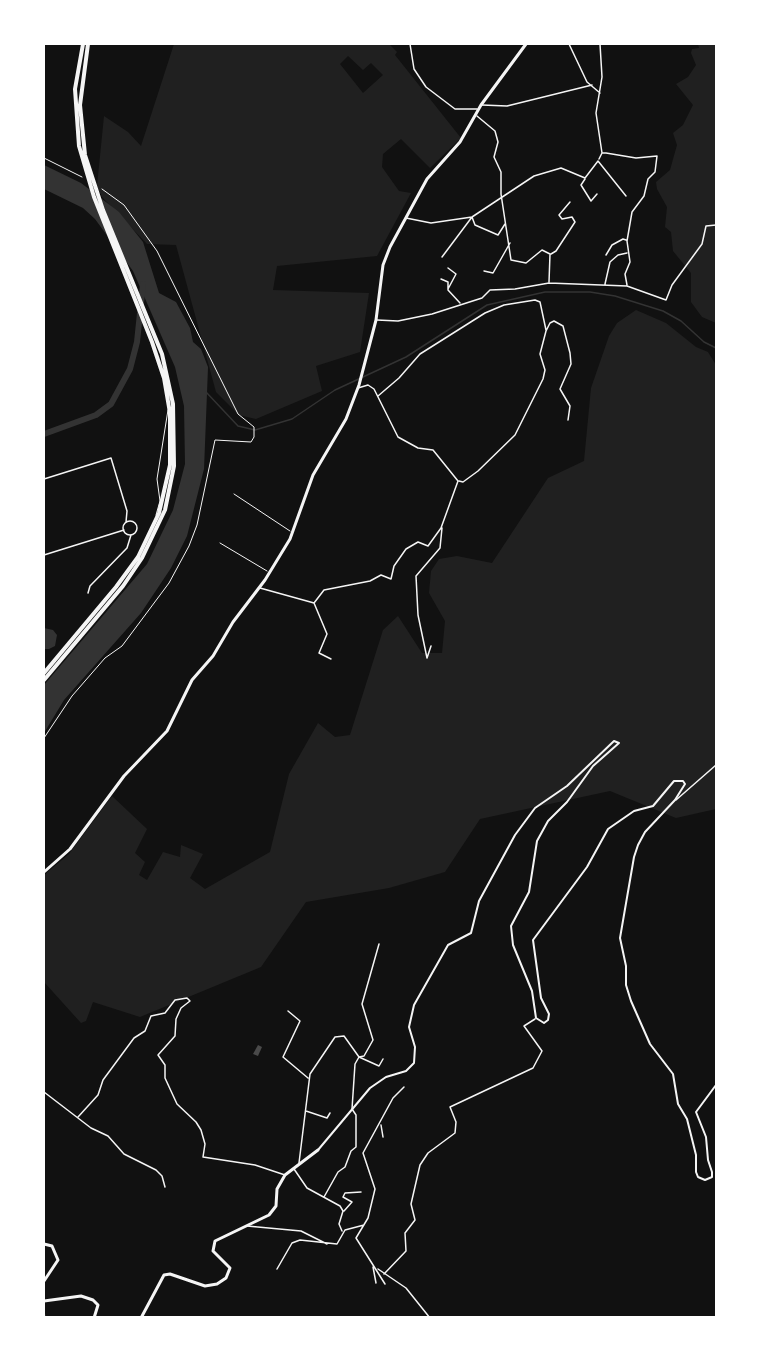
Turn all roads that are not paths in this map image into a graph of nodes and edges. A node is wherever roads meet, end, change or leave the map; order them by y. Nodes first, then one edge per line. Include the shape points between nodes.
1 (86, 44) edge
2 (410, 44) edge
3 (526, 44) edge
4 (569, 44) edge
5 (600, 44) edge
6 (592, 85) junction
7 (600, 94) junction
8 (481, 105) junction
9 (478, 110) junction
10 (475, 115) junction
11 (602, 153) junction
12 (598, 161) junction
13 (585, 178) junction
14 (597, 195) dead end
15 (626, 196) dead end
16 (502, 198) junction
17 (570, 202) dead end
18 (472, 217) junction
19 (405, 218) junction
20 (505, 224) junction
21 (717, 225) edge
22 (627, 240) junction
23 (511, 242) junction
24 (627, 252) junction
25 (550, 254) junction
26 (606, 255) dead end
27 (442, 257) dead end
28 (448, 268) dead end
29 (484, 271) dead end
30 (441, 279) dead end
31 (549, 283) junction
32 (605, 284) junction
33 (627, 286) junction
34 (448, 290) junction
35 (461, 303) junction
36 (376, 320) junction
37 (546, 331) junction
38 (358, 387) junction
39 (168, 396) junction
40 (378, 396) junction
41 (568, 420) dead end
42 (44, 479) edge
43 (458, 481) junction
44 (234, 494) dead end
45 (126, 522) junction
46 (441, 528) junction
47 (124, 530) junction
48 (293, 532) junction
49 (131, 535) junction
50 (147, 540) junction
51 (220, 543) dead end
52 (44, 555) edge
53 (270, 573) junction
54 (260, 588) junction
55 (88, 593) dead end
56 (314, 603) junction
57 (430, 646) dead end
58 (331, 659) dead end
59 (44, 674) edge
60 (44, 680) edge
61 (717, 765) edge
62 (661, 815) junction
63 (44, 872) edge
64 (379, 944) dead end
65 (288, 1011) dead end
66 (536, 1018) junction
67 (359, 1057) junction
68 (383, 1059) dead end
69 (308, 1078) junction
70 (717, 1085) edge
71 (404, 1087) dead end
72 (44, 1092) edge
73 (352, 1109) junction
74 (306, 1111) junction
75 (330, 1113) dead end
76 (78, 1117) junction
77 (381, 1124) junction
78 (383, 1137) dead end
79 (318, 1150) joint
80 (299, 1164) junction
81 (293, 1167) junction
82 (285, 1175) junction
83 (165, 1187) dead end
84 (361, 1192) dead end
85 (324, 1197) junction
86 (343, 1211) junction
87 (246, 1225) junction
88 (366, 1225) junction
89 (343, 1232) junction
90 (44, 1244) edge
91 (328, 1245) junction
92 (374, 1266) junction
93 (277, 1269) dead end
94 (384, 1274) junction
95 (44, 1281) edge
96 (376, 1283) dead end
97 (385, 1284) dead end
98 (44, 1301) edge
99 (93, 1317) edge
100 (141, 1317) edge
101 (430, 1317) edge

1 - 39 highway via 75,89 83,162
1 - 60 highway via 81,131 89,168 162,354 175,424 174,466 159,525 142,558
2 - 9 street via 414,69 426,87 455,109
3 - 8 main road
4 - 6 street
5 - 7 street
6 - 7 street
6 - 8 street via 507,106
7 - 11 street via 596,113
8 - 9 main road
9 - 10 main road
10 - 16 street via 495,131 498,142 494,157 501,172
10 - 19 main road via 460,142 427,178
11 - 12 street
11 - 22 street via 639,159 657,156 655,172 632,213
12 - 13 street
12 - 15 street
13 - 14 street via 581,185 591,201
13 - 16 street via 561,168 528,179
16 - 18 street
16 - 20 street
17 - 25 street via 559,215 562,219 572,217 575,222
18 - 19 street via 431,223
18 - 20 street via 475,225 498,235
18 - 27 street
19 - 36 main road via 386,255
20 - 23 street
21 - 33 street via 706,226 702,244 672,285 666,300
22 - 24 street
22 - 26 street via 612,245
23 - 25 street via 511,260 516,263 526,263 542,250
23 - 29 street via 493,273
24 - 32 street via 610,262
24 - 33 street
25 - 31 street
28 - 34 street via 456,274
30 - 34 street via 448,282
31 - 32 street
31 - 35 street via 490,290 482,298
32 - 33 street
34 - 35 street
35 - 36 street via 398,321
36 - 38 main road
37 - 40 street via 540,302 504,305 420,354
37 - 41 street via 550,323 558,322 566,337 571,364 561,389 570,406
37 - 43 street via 540,354 545,370 543,379 515,435 478,471 463,482
38 - 40 street via 368,385
38 - 48 main road via 343,425 314,476
39 - 50 lane via 166,434 157,479 160,501
39 - 50 highway via 170,465 159,513
40 - 43 street via 398,437 418,448 433,450
42 - 45 street via 111,458 127,511
43 - 46 street
44 - 48 lane
45 - 47 street
45 - 49 street via 137,526
46 - 56 street via 428,546 418,542 406,549 394,566 391,579 381,575 370,581 324,590
46 - 57 street via 440,548 416,576 418,615 427,658
47 - 49 street
47 - 52 street
48 - 53 main road
49 - 55 street via 127,548 90,586
50 - 59 highway via 116,587
51 - 53 lane
53 - 54 main road
54 - 56 street
54 - 63 main road via 192,680 167,731 124,776 70,849
56 - 58 street via 327,634 319,654
61 - 62 street
62 - 66 street via 675,800 685,784 683,781 674,781 653,806 634,811 608,829 583,873 533,940 541,999 549,1016 544,1023
62 - 70 street via 645,832 634,857 620,931 621,951 631,1001 650,1044 673,1074 678,1104 687,1119 696,1155 696,1172 705,1180 712,1172 706,1137 696,1112
64 - 67 street via 362,1004 374,1037 364,1056
65 - 69 street via 300,1021 283,1058
66 - 73 street via 532,991 513,945 511,926 529,892 537,841 545,826 618,742 610,743 567,786 535,808 515,835 481,895 471,933 448,945 417,1002 410,1026 414,1063 403,1073 376,1083
66 - 94 street via 524,1026 542,1051 532,1068 450,1107 456,1133 428,1153 420,1165 411,1204 415,1220 405,1233 406,1251
67 - 68 street via 379,1066
67 - 69 street via 346,1038 338,1035
67 - 73 street via 355,1064
69 - 74 street
71 - 77 street via 397,1092
72 - 76 street
73 - 79 street
73 - 85 street via 356,1115 356,1147
74 - 75 street via 327,1118
74 - 80 street
76 - 82 street via 98,1095 103,1080 134,1038 145,1031 151,1016 165,1013 175,1000 187,998 189,1001 176,1019 175,1036 158,1055 177,1104 201,1130 204,1157 255,1165
76 - 83 street via 111,1139 124,1154 156,1170
77 - 78 street
77 - 88 street via 363,1153 375,1189
79 - 80 main road
80 - 81 main road
81 - 82 main road
81 - 85 street via 307,1188
82 - 87 main road via 277,1189 273,1210
84 - 86 street via 345,1193 343,1197 352,1202
85 - 86 street
86 - 89 street via 339,1224
87 - 91 street via 301,1231
87 - 100 main road via 213,1244 214,1253 231,1268 226,1278 205,1286 164,1275
88 - 89 street
88 - 92 street via 356,1238
89 - 91 street via 338,1244
90 - 95 main road via 52,1246 58,1260
91 - 93 street via 294,1241
92 - 94 street
92 - 96 street
92 - 97 street
94 - 101 street via 404,1286
98 - 99 main road via 81,1296 98,1305

